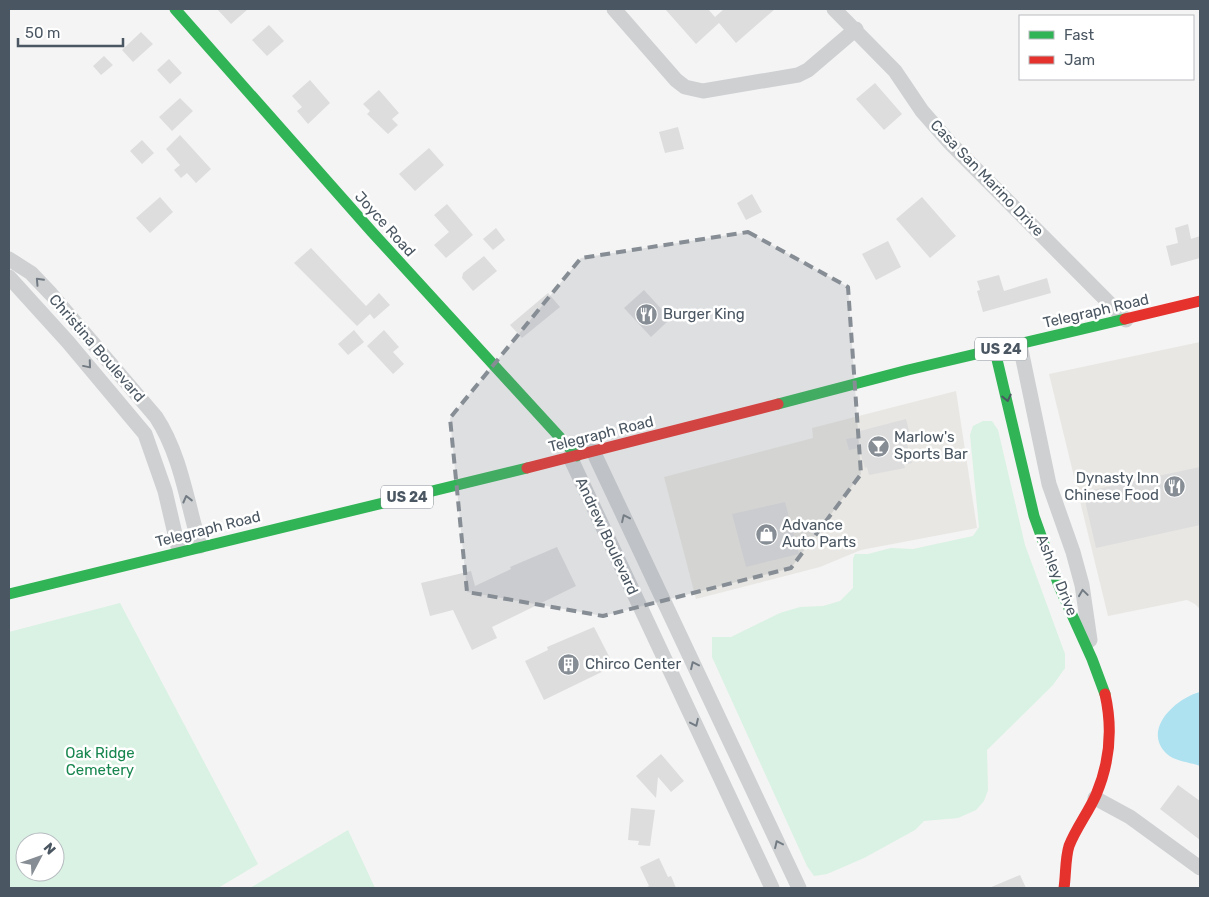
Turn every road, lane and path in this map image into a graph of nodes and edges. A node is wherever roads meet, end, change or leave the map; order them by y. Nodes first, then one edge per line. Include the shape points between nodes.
1 (175, 9) edge
2 (614, 9) edge
3 (834, 9) edge
4 (856, 29) junction
5 (9, 259) edge
6 (9, 277) edge
7 (1200, 301) edge
8 (1126, 320) junction
9 (82, 330) junction
10 (68, 342) junction
11 (1020, 345) junction
12 (995, 351) junction
13 (172, 449) junction
14 (593, 451) junction
15 (154, 456) junction
16 (573, 456) junction
17 (1049, 484) junction
18 (1028, 490) junction
19 (200, 546) junction
20 (179, 551) junction
21 (9, 594) edge
22 (666, 606) junction
23 (644, 616) junction
24 (1092, 659) junction
25 (703, 686) junction
26 (682, 695) junction
27 (1095, 798) junction
28 (760, 807) junction
29 (738, 816) junction
30 (1200, 868) edge
31 (772, 888) edge
32 (799, 888) edge
33 (1064, 888) edge

1 - 16 main road, Joyce Road
2 - 4 street via 676,80 685,87 702,91 798,75
3 - 4 street, Casa San Marino Drive
4 - 8 street, Casa San Marino Drive via 895,71 922,111 950,143
9 -> 5 street, Christina Boulevard via 32,273
6 - 10 street, Christina Boulevard
7 - 8 main road, Telegraph Road / US 24
8 - 11 main road, Telegraph Road / US 24
9 - 10 street
9 - 13 street, Christina Boulevard via 149,408
10 -> 15 street, Christina Boulevard via 136,421
11 - 12 main road, Telegraph Road / US 24
11 - 17 street, Ashley Drive
12 - 14 main road, Telegraph Road / US 24
12 -> 18 main road, Ashley Drive
13 - 15 street
19 -> 13 street, Christina Boulevard
14 - 16 main road, Telegraph Road / US 24
22 -> 14 street, Andrew Boulevard
15 - 20 street, Christina Boulevard
16 - 19 main road, Telegraph Road / US 24
16 - 23 street, Andrew Boulevard
17 - 18 street
24 -> 17 street, Ashley Drive via 1082,585
18 - 24 main road, Ashley Drive via 1046,554
19 - 20 main road, Telegraph Road / US 24
20 - 21 main road, Telegraph Road / US 24
22 - 23 street
25 -> 22 street, Andrew Boulevard
23 - 26 street, Andrew Boulevard
24 - 27 main road, Ashley Drive via 1108,704 1110,739 1107,762
25 - 26 street
25 - 28 street, Andrew Boulevard
26 -> 29 street, Andrew Boulevard
27 - 30 street via 1130,818
27 - 33 main road, Ashley Drive via 1069,846
28 - 29 street
32 -> 28 street, Andrew Boulevard
29 - 31 street, Andrew Boulevard

